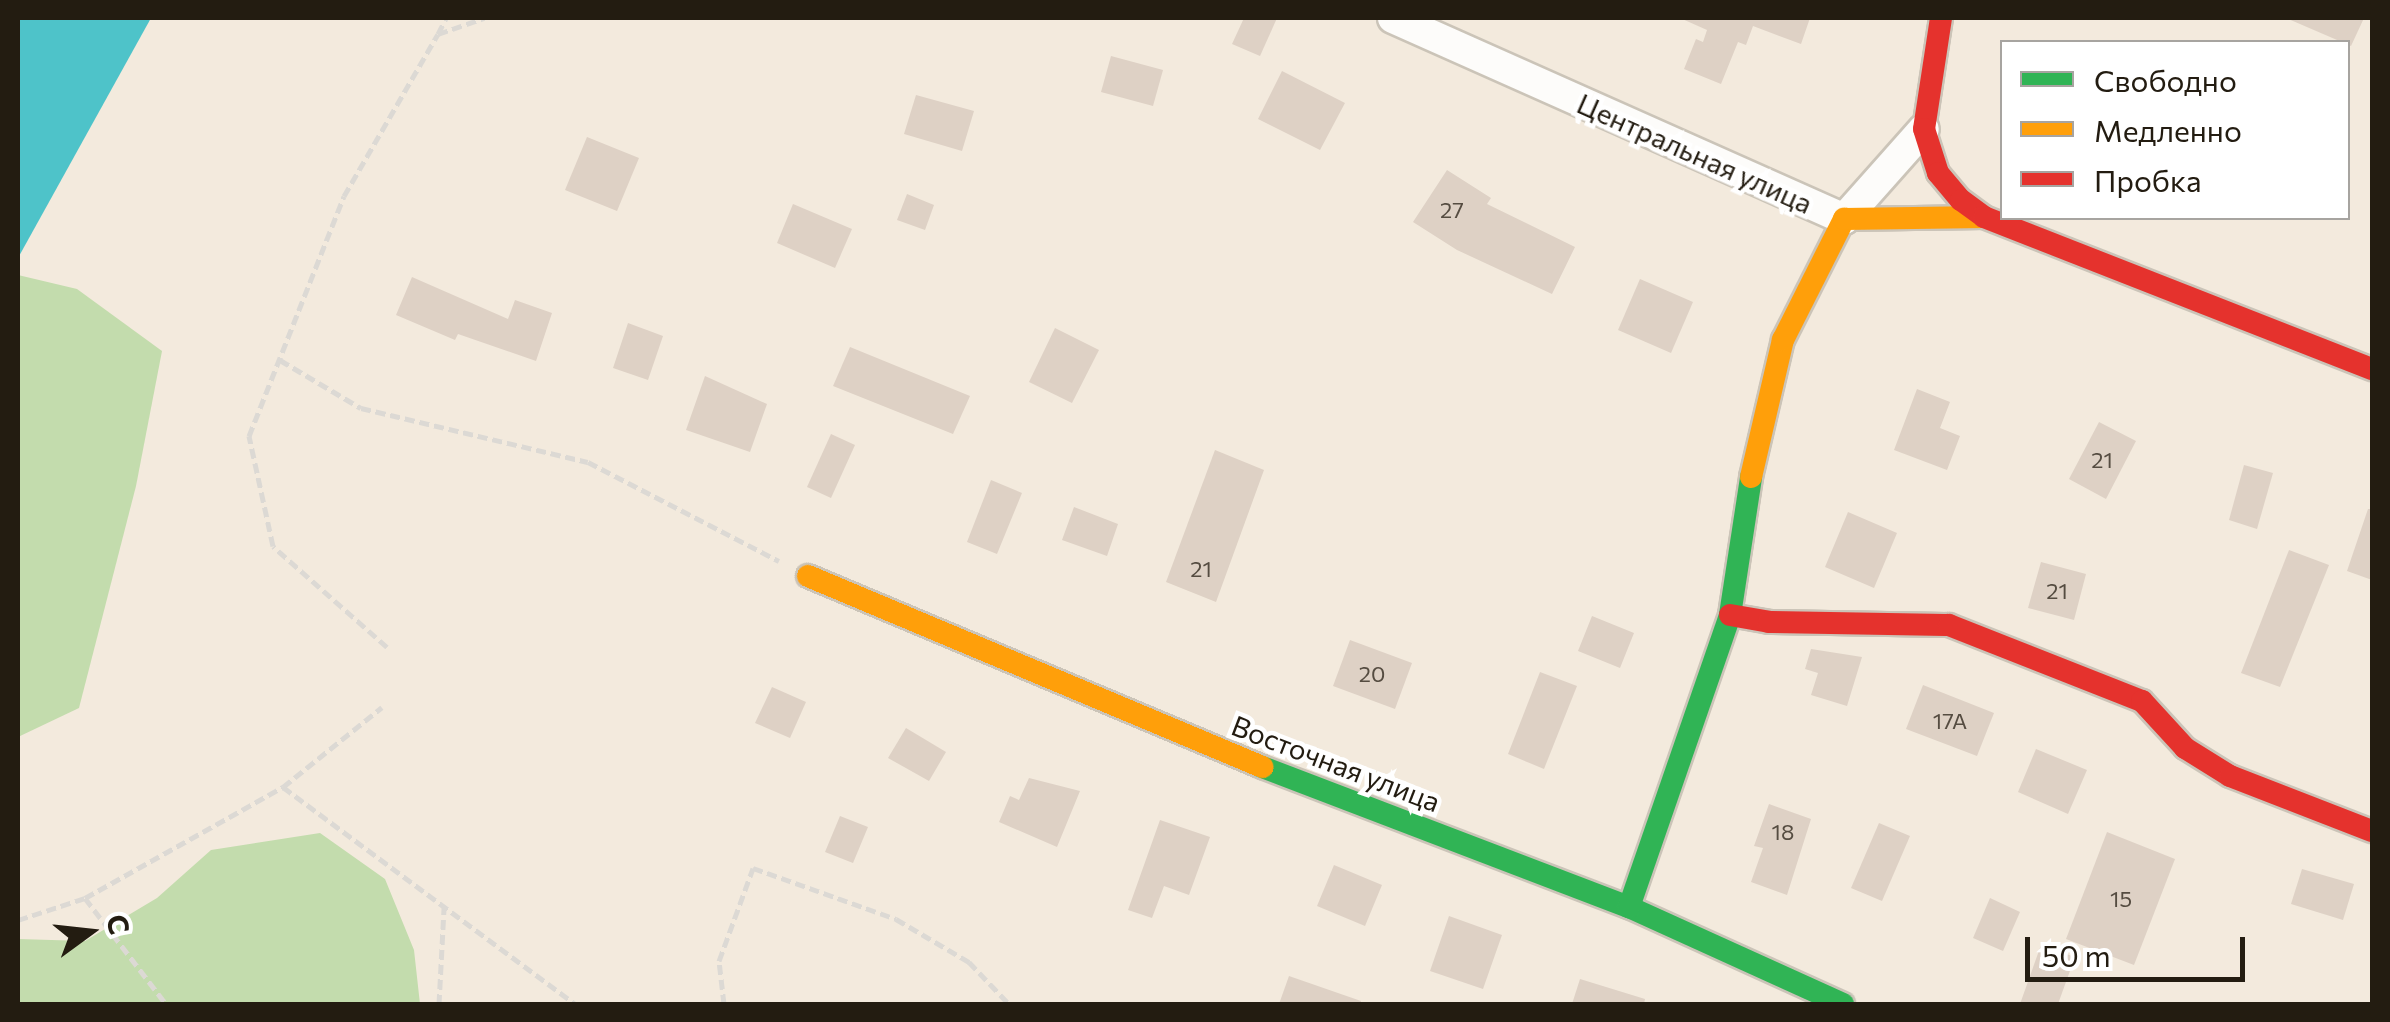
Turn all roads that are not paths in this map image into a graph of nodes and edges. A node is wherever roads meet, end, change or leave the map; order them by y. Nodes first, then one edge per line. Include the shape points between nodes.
1 (1393, 18) edge
2 (1942, 18) edge
3 (1924, 128) junction
4 (1984, 217) junction
5 (1844, 219) junction
6 (2372, 369) edge
7 (808, 576) road end
8 (1730, 615) junction
9 (2372, 831) edge
10 (1629, 907) junction
11 (1843, 1004) edge

1 - 5 street, Центральная улица
2 - 3 street
3 - 4 street via 1938,173
3 - 5 street, Центральная улица
4 - 5 street
4 - 6 street
5 - 8 street via 1783,340 1756,444
7 - 10 street, Восточная улица via 1038,668 1129,716
8 - 9 street via 1769,622 1949,625 2142,701 2185,748 2230,776
8 - 10 street
10 - 11 street, Восточная улица

